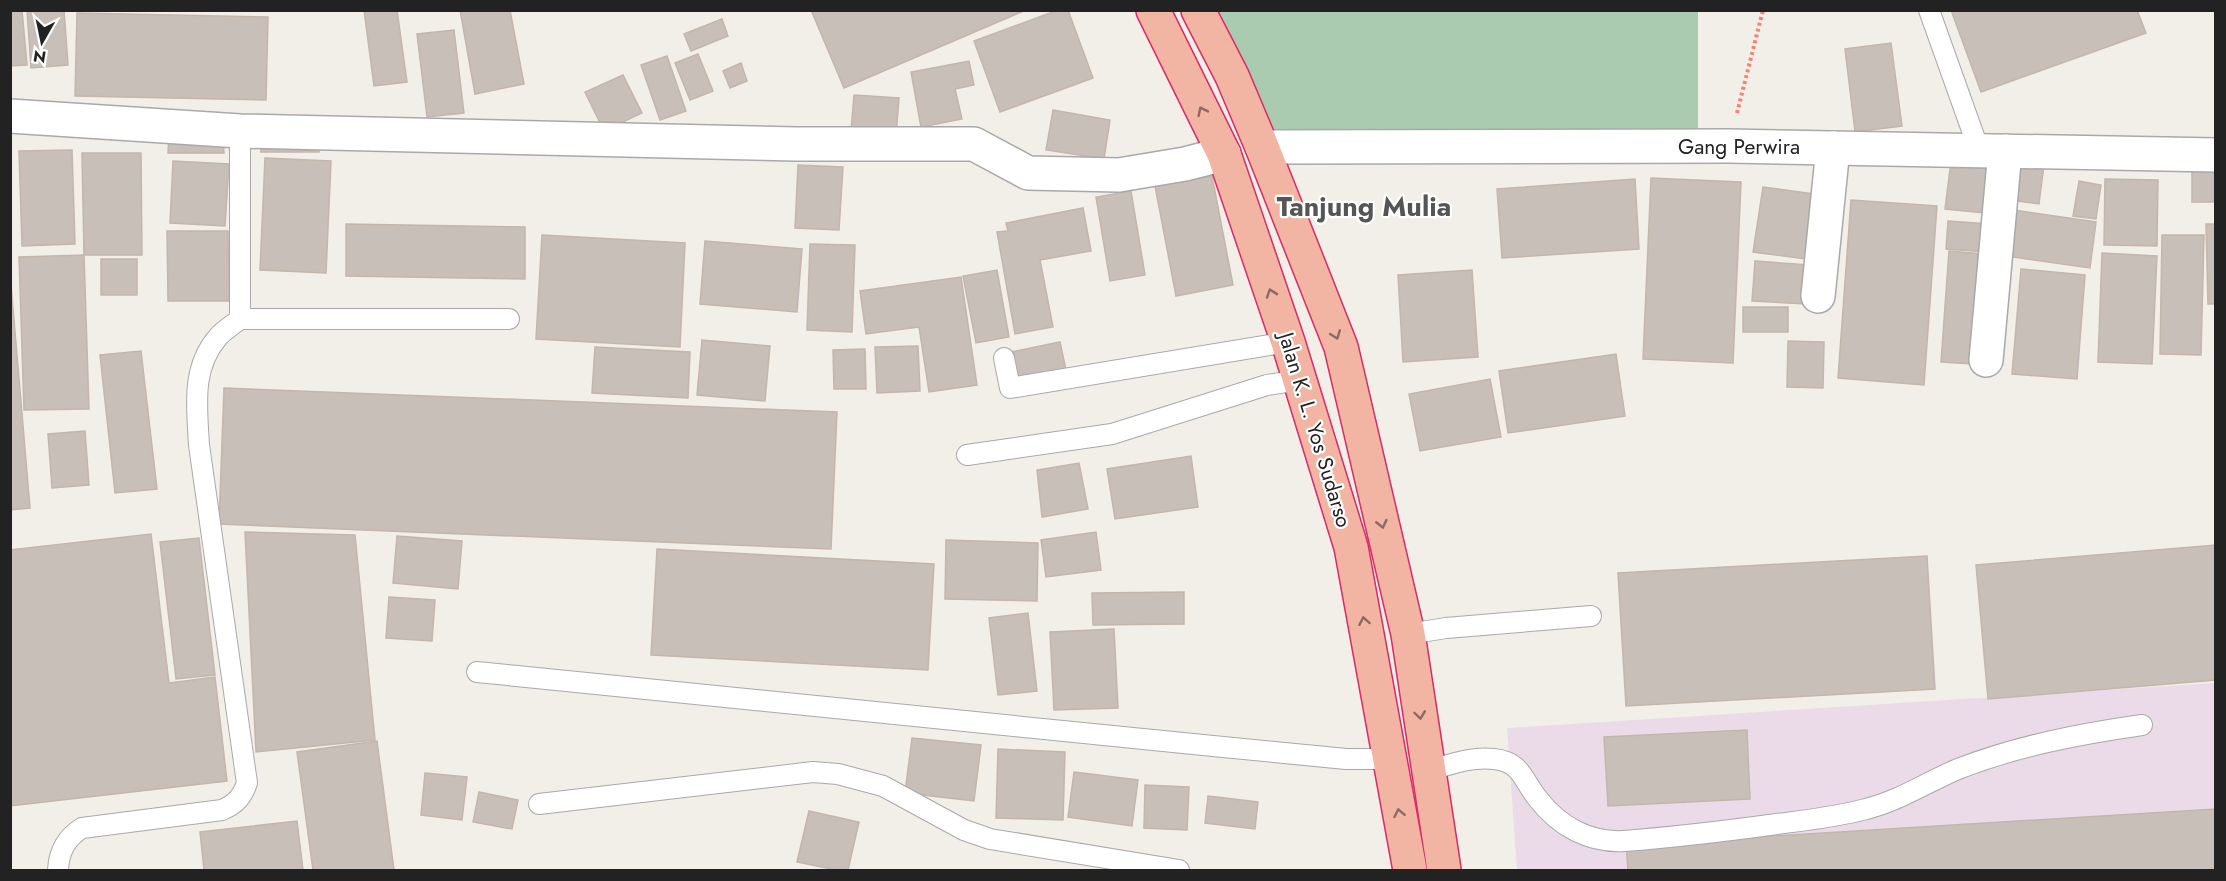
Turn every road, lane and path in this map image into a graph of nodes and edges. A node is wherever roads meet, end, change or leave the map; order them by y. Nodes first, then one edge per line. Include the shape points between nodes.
1 (1153, 10) edge
2 (1198, 10) edge
3 (1763, 10) edge
4 (1929, 10) edge
5 (10, 117) edge
6 (240, 131) junction
7 (1729, 146) junction
8 (1262, 147) junction
9 (1833, 147) junction
10 (1992, 151) junction
11 (1224, 154) junction
12 (2216, 154) edge
13 (1818, 296) dead end
14 (240, 319) junction
15 (509, 319) dead end
16 (1288, 342) junction
17 (1004, 358) dead end
18 (1986, 360) dead end
19 (1299, 380) junction
20 (967, 455) dead end
21 (1591, 616) dead end
22 (1408, 633) junction
23 (477, 672) dead end
24 (2142, 725) dead end
25 (1388, 759) junction
26 (1427, 771) junction
27 (539, 804) dead end
28 (58, 870) edge
29 (1179, 870) edge
30 (1410, 870) edge
31 (1444, 870) edge

11 -> 1 highway, Jalan K. L. Yos Sudarso
2 - 8 highway, Jalan K. L. Yos Sudarso
3 - 7 path
4 - 10 lane
5 - 6 street
6 - 11 street via 796,144 974,144 1028,173 1119,175
6 - 14 lane
7 - 8 street, Gang Perwira
7 - 9 street, Gang Perwira
8 -> 22 highway, Jalan K. L. Yos Sudarso via 1341,347
9 - 10 street, Gang Perwira
9 - 13 street
10 - 12 street, Gang Perwira
10 - 18 street
16 -> 11 highway, Jalan K. L. Yos Sudarso
14 - 15 lane
14 - 28 lane via 219,336 207,353 196,389 199,445 247,783 234,805 222,810 82,828 62,848
16 - 17 lane via 1010,388
16 - 19 highway, Jalan K. L. Yos Sudarso
19 - 20 lane via 1267,385 1112,434
25 -> 19 highway, Jalan K. L. Yos Sudarso via 1351,547
21 - 22 lane
22 -> 26 highway, Jalan K. L. Yos Sudarso
23 - 25 lane via 1346,759
24 - 26 lane via 2011,751 1956,770 1890,801 1835,817 1620,841 1581,834 1564,825 1538,799 1518,768 1508,763 1470,759
30 -> 25 highway, Jalan K. L. Yos Sudarso
26 - 31 highway, Jalan K. L. Yos Sudarso
27 - 29 lane via 813,772 838,774 883,786 964,830 990,839

